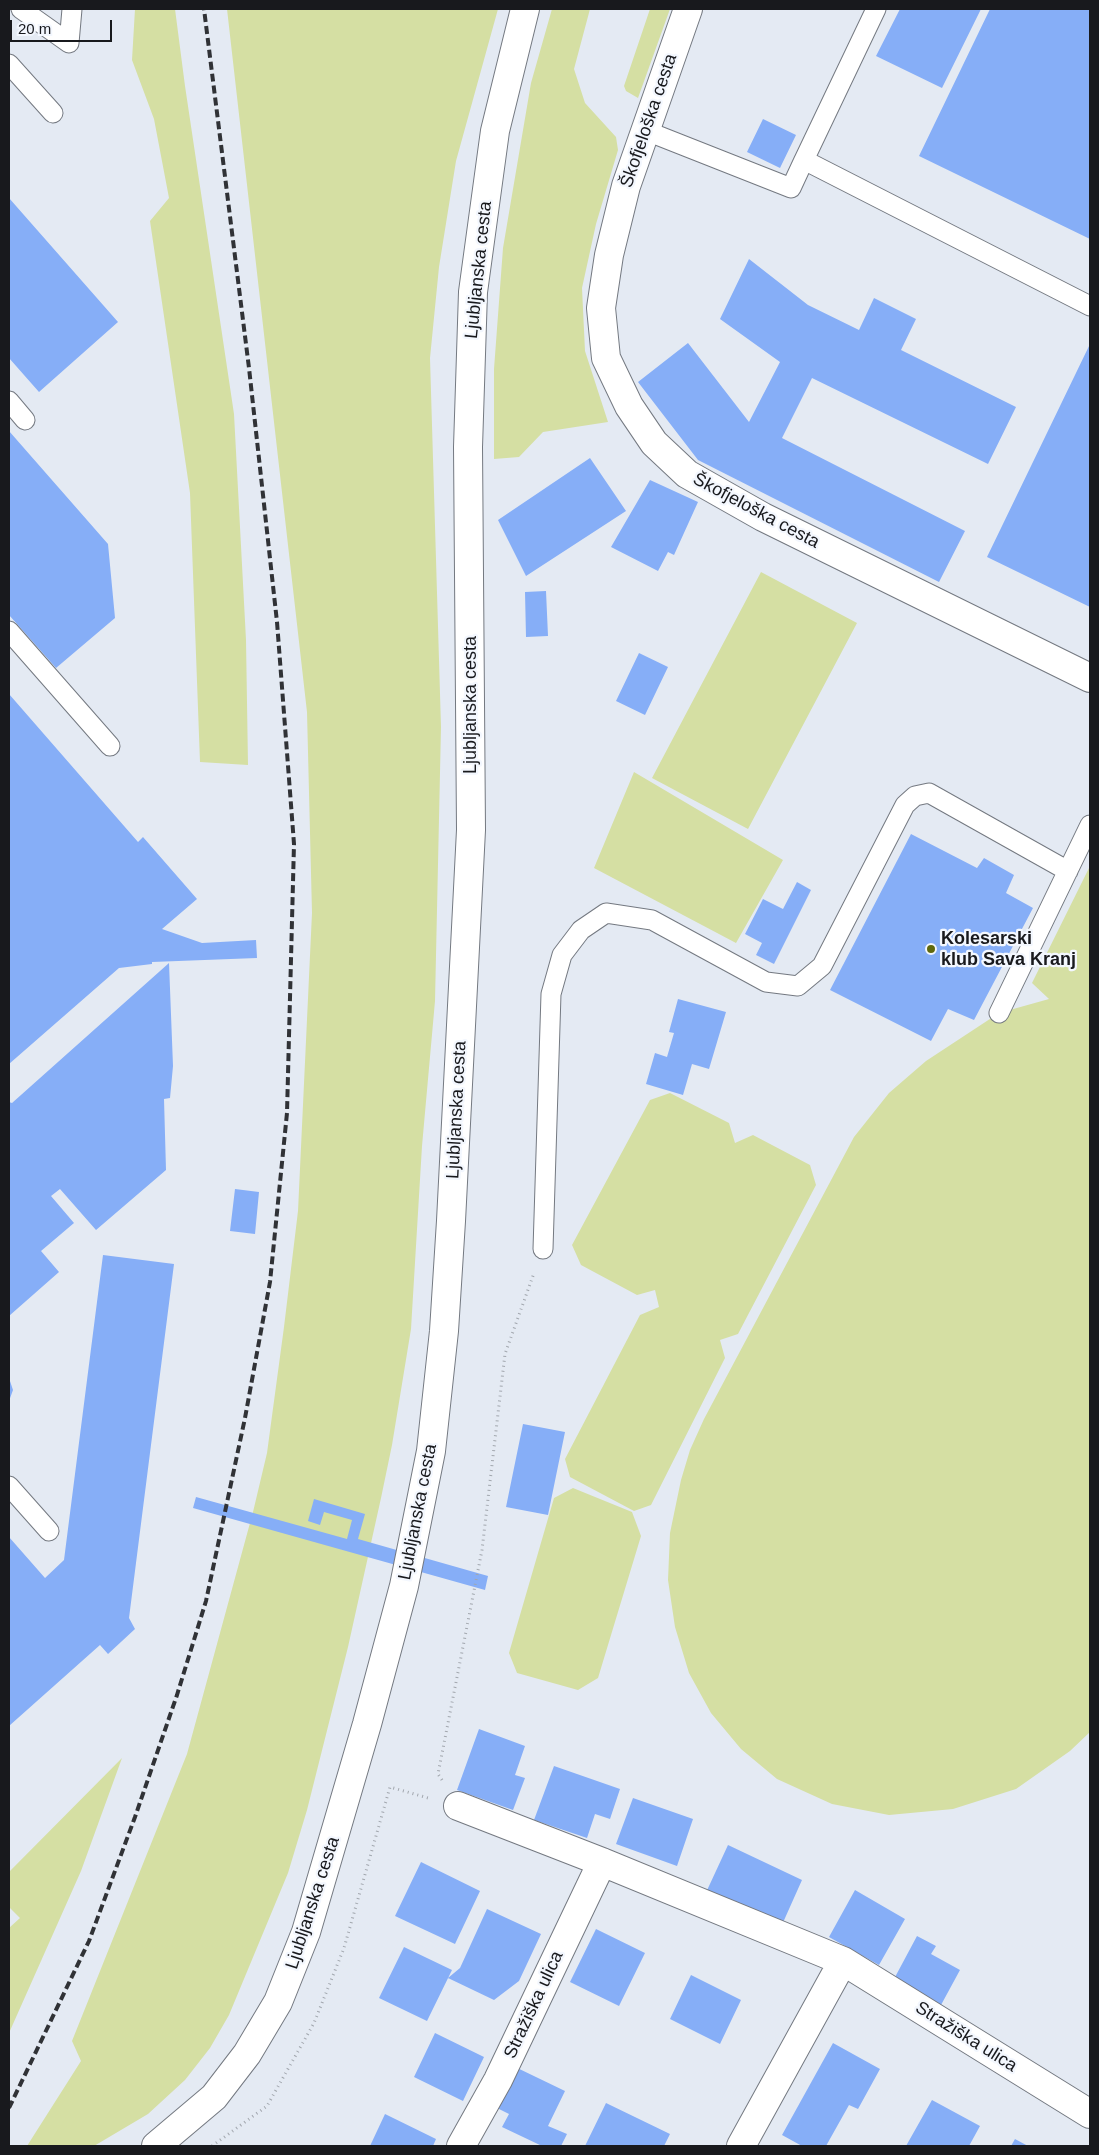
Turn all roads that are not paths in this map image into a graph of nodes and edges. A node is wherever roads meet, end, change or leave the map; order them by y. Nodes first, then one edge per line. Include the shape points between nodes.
1 (21, 9) edge
2 (72, 9) edge
3 (525, 9) edge
4 (688, 9) edge
5 (876, 9) edge
6 (9, 64) edge
7 (53, 113) dead end
8 (644, 130) junction
9 (804, 160) junction
10 (1090, 306) edge
11 (9, 401) edge
12 (25, 420) dead end
13 (9, 631) edge
14 (1090, 678) edge
15 (110, 746) dead end
16 (1090, 825) edge
17 (1068, 872) junction
18 (999, 1014) dead end
19 (543, 1249) road end
20 (9, 1486) edge
21 (48, 1531) dead end
22 (458, 1806) road end
23 (602, 1862) junction
24 (843, 1961) junction
25 (1090, 2114) edge
26 (156, 2146) edge
27 (461, 2146) edge
28 (741, 2146) edge

1 - 2 lane via 69,43
3 - 26 street, Ljubljanska cesta via 495,131 473,292 468,447 471,830 452,1212 431,1451 404,1586 306,1932 278,2002 247,2054 214,2098
4 - 8 street, Škofjeloška cesta
5 - 9 lane
6 - 7 lane
8 - 9 lane via 791,188
8 - 14 street, Škofjeloška cesta via 609,255 602,308 606,358 629,406 654,442 687,474 763,516
9 - 10 lane
11 - 12 lane
13 - 15 lane
16 - 17 lane
17 - 18 lane
17 - 19 lane via 929,793 915,796 905,805 822,966 798,986 766,982 652,920 606,913 581,930 562,954 551,994
20 - 21 lane
22 - 23 street, Stražiška ulica
23 - 24 street, Stražiška ulica
23 - 27 street, Stražiška ulica via 498,2080
24 - 25 street, Stražiška ulica
24 - 28 street

